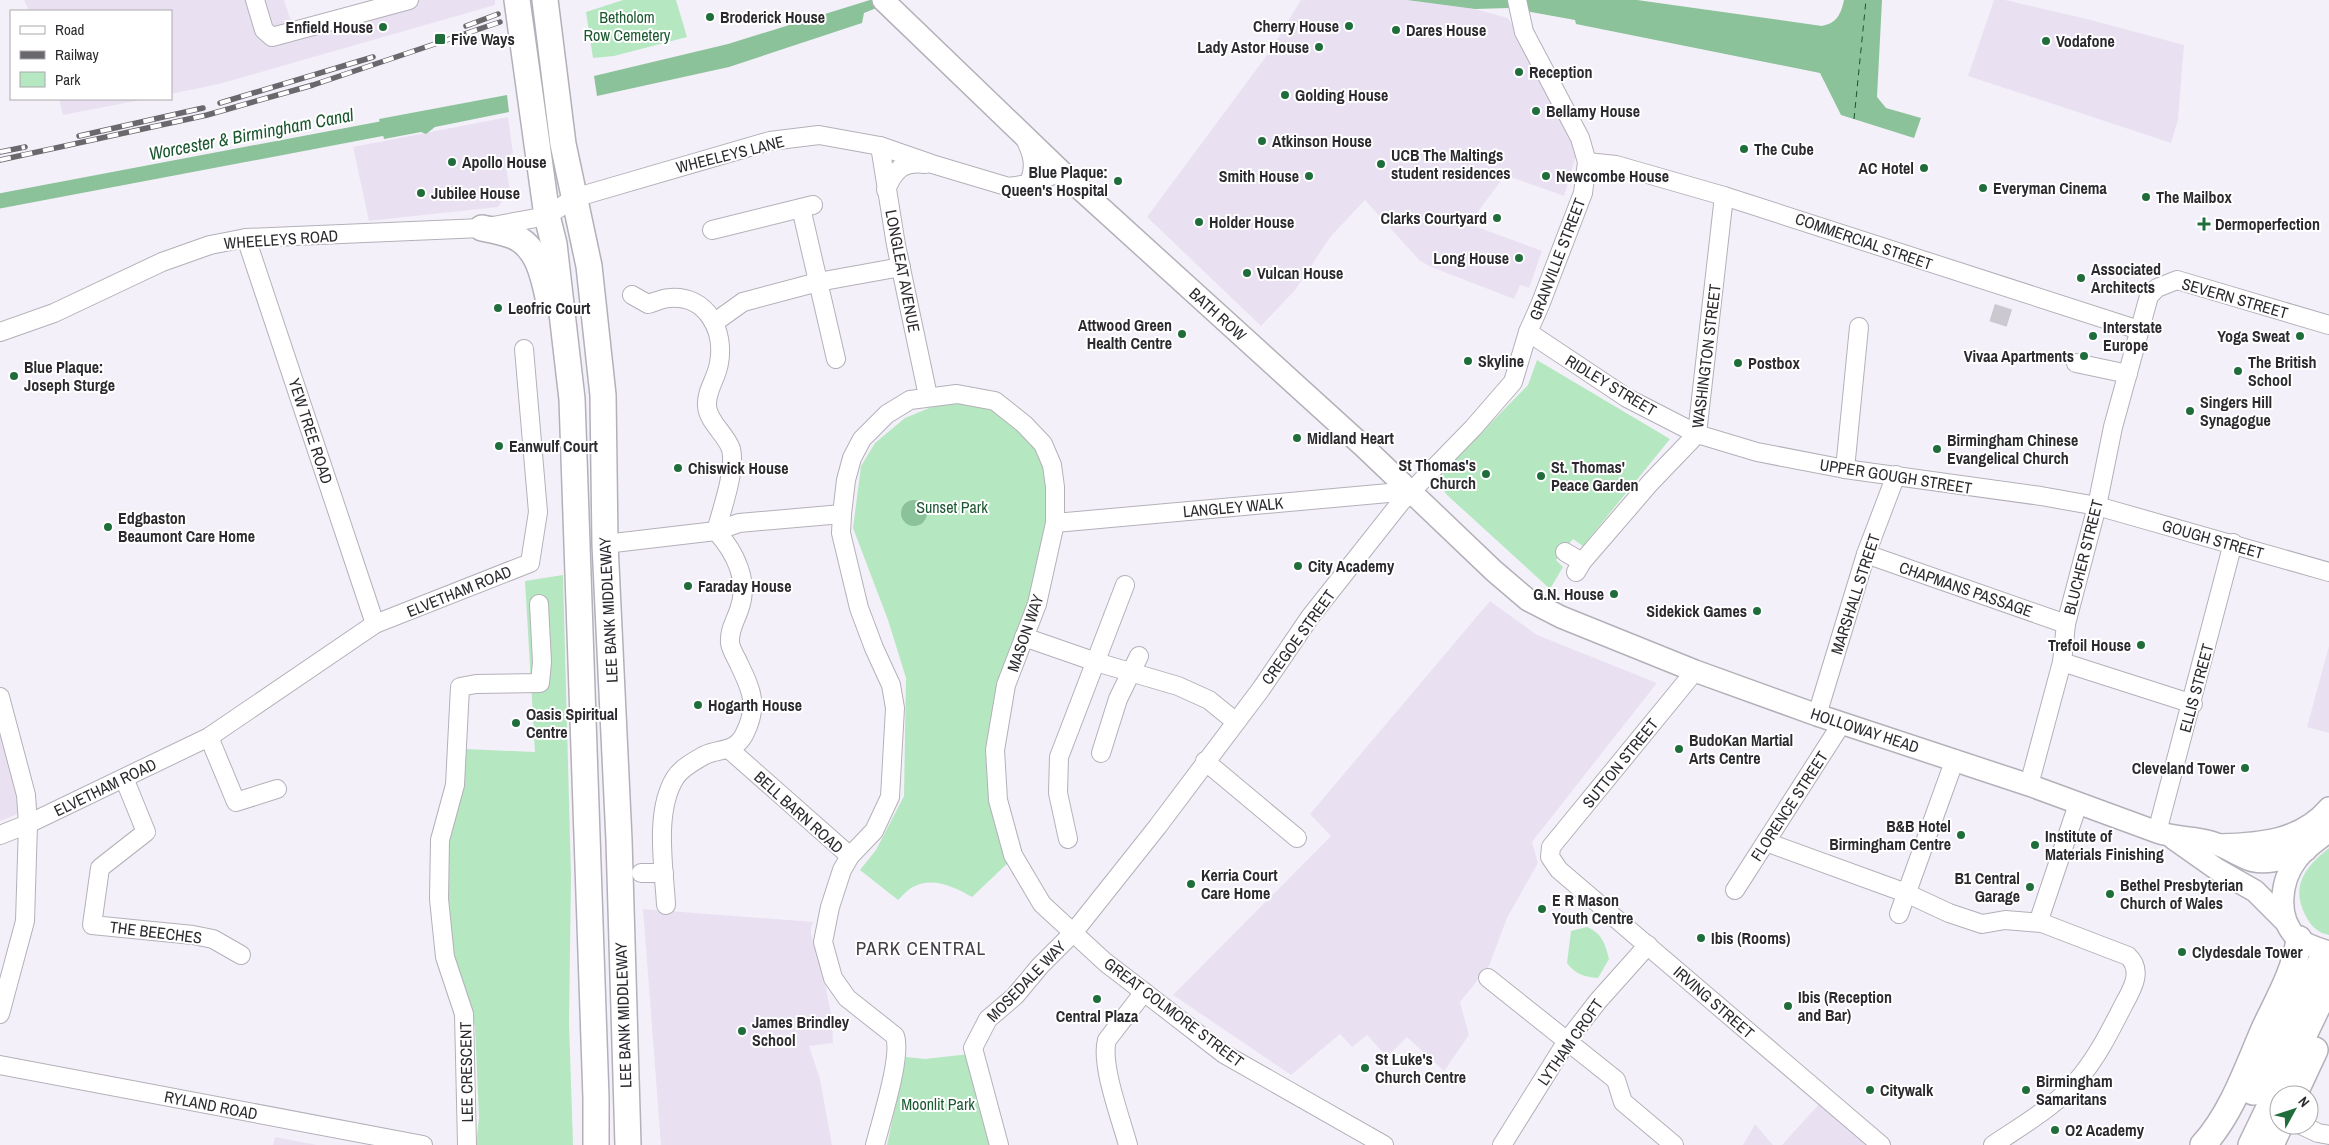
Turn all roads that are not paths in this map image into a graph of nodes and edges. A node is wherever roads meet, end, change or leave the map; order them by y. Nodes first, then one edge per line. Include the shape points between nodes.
1 (255, 0) edge
2 (408, 0) edge
3 (517, 0) edge
4 (545, 0) edge
5 (883, 0) edge
6 (1517, 0) edge
7 (1023, 134) junction
8 (880, 146) junction
9 (1587, 162) junction
10 (932, 164) junction
11 (1062, 172) junction
12 (1028, 184) junction
13 (544, 186) junction
14 (886, 190) junction
15 (1724, 196) junction
16 (574, 198) junction
17 (548, 216) junction
18 (513, 222) junction
19 (482, 228) junction
20 (712, 230) dead end
21 (246, 238) junction
22 (901, 267) junction
23 (818, 282) junction
24 (632, 295) dead end
25 (715, 322) junction
26 (2329, 325) edge
27 (1859, 327) dead end
28 (2139, 330) junction
29 (0, 332) edge
30 (1528, 332) junction
31 (524, 349) dead end
32 (567, 359) junction
33 (836, 359) dead end
34 (2076, 362) dead end
35 (2128, 374) junction
36 (928, 396) junction
37 (1697, 434) junction
38 (1846, 469) junction
39 (1896, 475) junction
40 (1411, 491) junction
41 (2097, 506) junction
42 (842, 514) junction
43 (1055, 523) junction
44 (716, 530) junction
45 (2233, 543) junction
46 (604, 544) junction
47 (1566, 552) dead end
48 (1866, 554) junction
49 (2329, 572) edge
50 (1125, 585) dead end
51 (539, 604) dead end
52 (1561, 617) joint
53 (375, 624) junction
54 (2066, 624) junction
55 (1024, 637) junction
56 (1138, 656) dead end
57 (1096, 662) junction
58 (2062, 662) junction
59 (1694, 671) junction
60 (1131, 672) junction
61 (0, 697) edge
62 (2193, 704) junction
63 (1817, 714) junction
64 (1236, 722) junction
65 (1842, 722) junction
66 (209, 737) junction
67 (730, 750) junction
68 (1101, 753) dead end
69 (1955, 759) junction
70 (1204, 761) junction
71 (124, 778) junction
72 (2029, 785) junction
73 (277, 789) dead end
74 (2078, 804) junction
75 (2329, 808) edge
76 (28, 824) junction
77 (2329, 831) edge
78 (2164, 834) junction
79 (0, 835) edge
80 (1296, 838) dead end
81 (1068, 839) dead end
82 (1766, 842) junction
83 (2219, 845) junction
84 (2306, 850) junction
85 (850, 856) junction
86 (1550, 857) joint
87 (641, 873) dead end
88 (664, 873) junction
89 (1735, 890) dead end
90 (1906, 893) junction
91 (666, 905) dead end
92 (1899, 914) dead end
93 (2042, 923) junction
94 (2292, 930) junction
95 (1073, 933) junction
96 (1648, 945) junction
97 (240, 955) dead end
98 (2325, 967) edge
99 (1488, 978) dead end
100 (1144, 992) junction
101 (0, 1014) edge
102 (2329, 1019) edge
103 (1567, 1041) junction
104 (0, 1065) edge
105 (2299, 1085) edge
106 (595, 1144) edge
107 (423, 1145) edge
108 (467, 1145) edge
109 (628, 1145) edge
110 (875, 1145) edge
111 (999, 1145) edge
112 (1128, 1145) edge
113 (1384, 1145) edge
114 (1502, 1145) edge
115 (1674, 1145) edge
116 (1881, 1145) edge
117 (1994, 1145) edge
118 (2203, 1145) edge
119 (2224, 1145) edge
120 (2251, 1145) edge

1 - 2 street via 264,30 272,37
3 - 13 highway, LEE BANK MIDDLEWAY
4 - 16 highway, LEE BANK MIDDLEWAY via 563,144
5 - 7 main road, BATH ROW
6 - 9 street, GRANVILLE STREET via 1524,32 1580,138
7 - 11 main road, BATH ROW
7 - 12 street via 1033,154
8 - 10 street, WHEELEYS LANE
8 - 14 street, LONGLEAT AVENUE
8 - 16 street, WHEELEYS LANE via 819,135 770,141
9 - 15 street, COMMERCIAL STREET via 1616,165
9 - 30 street, GRANVILLE STREET via 1583,193
10 - 12 street, WHEELEYS LANE via 1009,187
10 - 14 street via 912,162 903,166 891,178
11 - 12 street, WHEELEYS LANE
11 - 40 main road, BATH ROW
13 - 16 street via 555,195
13 - 17 highway, LEE BANK MIDDLEWAY
13 - 18 street via 535,204
14 - 22 street, LONGLEAT AVENUE
15 - 28 street, COMMERCIAL STREET via 2006,295
15 - 37 street, WASHINGTON STREET
16 - 17 street, WHEELEYS LANE
16 - 46 highway, LEE BANK MIDDLEWAY via 589,266 603,395
17 - 18 street, WHEELEYS ROAD
17 - 32 highway, LEE BANK MIDDLEWAY
18 - 19 street, WHEELEYS ROAD
19 - 21 street, WHEELEYS ROAD
19 - 32 highway via 514,236 534,254 544,276 553,321
20 - 23 street via 807,207
21 - 29 street, WHEELEYS ROAD via 210,245 162,262 54,313
21 - 53 street, YEW TREE ROAD
22 - 23 street
22 - 36 street, LONGLEAT AVENUE
23 - 25 street via 743,302
23 - 33 street
24 - 25 street via 648,304 684,298 702,307
25 - 44 street via 721,346 719,365 707,396 707,410 731,449 730,485
26 - 28 street, SEVERN STREET via 2177,280 2157,288 2149,296
27 - 38 street
28 - 35 street, BLUCHER STREET
30 - 37 street, RIDLEY STREET via 1627,398
30 - 40 street, GRANVILLE STREET via 1514,382
31 - 53 street, ELVETHAM ROAD via 538,512 530,563
32 - 106 highway, LEE BANK MIDDLEWAY via 572,399
34 - 35 street
35 - 41 street, BLUCHER STREET
36 - 42 street, MASON WAY via 902,404 862,439 846,480
36 - 43 street, MASON WAY via 957,394 995,401 1024,424 1043,444 1052,466
37 - 38 street, UPPER GOUGH STREET via 1757,452
37 - 47 street, WASHINGTON STREET via 1650,483 1579,567
38 - 39 street, UPPER GOUGH STREET
39 - 41 street, UPPER GOUGH STREET
39 - 48 street, MARSHALL STREET
40 - 43 street, LANGLEY WALK
40 - 52 main road, BATH ROW via 1528,600
40 - 64 street, CREGOE STREET via 1310,618
41 - 45 street, GOUGH STREET
41 - 54 street, BLUCHER STREET
42 - 44 street via 739,523
42 - 85 street, MASON WAY via 843,541 859,608 891,685 895,708 890,797 874,831
43 - 55 street, MASON WAY via 1037,604
44 - 46 street
44 - 67 street via 728,544 744,584 740,608 730,632 730,645 753,696 752,714 743,737
45 - 49 street, GOUGH STREET
45 - 62 street, ELLIS STREET
46 - 109 highway, LEE BANK MIDDLEWAY via 619,840
48 - 54 street, CHAPMANS PASSAGE
48 - 63 street, MARSHALL STREET
50 - 57 street
51 - 108 street, LEE CRESCENT via 540,683 460,687 455,785 440,840 438,899 445,957 464,1014
52 - 59 main road, HOLLOWAY HEAD
53 - 66 street, ELVETHAM ROAD
54 - 58 street, BLUCHER STREET
55 - 57 street
55 - 95 street, MASON WAY via 1006,685 995,750 998,800 1013,855 1042,904
56 - 60 street
57 - 60 street
57 - 81 street via 1059,757 1058,793
58 - 62 street
58 - 72 street, BLUCHER STREET
59 - 63 main road, HOLLOWAY HEAD
59 - 86 street, SUTTON STREET via 1551,847
60 - 64 street via 1178,686 1209,700
60 - 68 street via 1118,699
61 - 76 street via 26,795
62 - 78 street, ELLIS STREET
63 - 65 main road, HOLLOWAY HEAD
64 - 70 street, CREGOE STREET
65 - 69 main road, HOLLOWAY HEAD
65 - 82 street, FLORENCE STREET
66 - 71 street, ELVETHAM ROAD
66 - 73 street via 236,802
67 - 85 street, BELL BARN ROAD
67 - 88 street via 703,756 676,776 665,800
69 - 72 main road, HOLLOWAY HEAD
69 - 90 street
70 - 80 street
70 - 95 street, CREGOE STREET via 1158,826
71 - 76 street, ELVETHAM ROAD
71 - 97 street, THE BEECHES via 146,832 100,868 92,925 213,939
72 - 74 main road, HOLLOWAY HEAD
74 - 78 main road, HOLLOWAY HEAD
74 - 93 street via 2041,914
75 - 83 main road via 2302,830 2289,836 2268,842
76 - 79 street, ELVETHAM ROAD
76 - 101 street via 25,921
77 - 84 main road
78 - 83 main road, HOLLOWAY HEAD
78 - 94 main road, HOLLOWAY HEAD via 2255,890
82 - 89 street, FLORENCE STREET
82 - 90 street
83 - 84 main road, HOLLOWAY HEAD via 2246,859 2267,862 2280,861
84 - 94 main road via 2297,859 2284,884 2283,904
85 - 110 street, BELL BARN ROAD via 835,888 824,942 833,978 847,998 895,1036 897,1042 896,1061
86 - 96 street, IRVING STREET via 1559,870
87 - 88 street
88 - 91 street
90 - 92 street
90 - 93 street via 1949,913 1996,928
93 - 117 street via 2128,956 2135,962 2137,971 2130,993 2105,1043 2080,1078 2048,1108
94 - 98 main road
94 - 118 highway via 2293,964 2223,1117
95 - 100 street, GREAT COLMORE STREET
95 - 111 street, MOSEDALE WAY via 1015,996 988,1019 973,1048
96 - 103 street, LYTHAM CROFT
96 - 116 street, IRVING STREET
98 - 119 highway
98 - 120 highway
99 - 103 street
100 - 112 street via 1107,1040 1104,1050
100 - 113 street, GREAT COLMORE STREET via 1224,1054
102 - 105 highway
103 - 114 street, LYTHAM CROFT
103 - 115 street via 1616,1080 1623,1102
104 - 107 street, RYLAND ROAD

